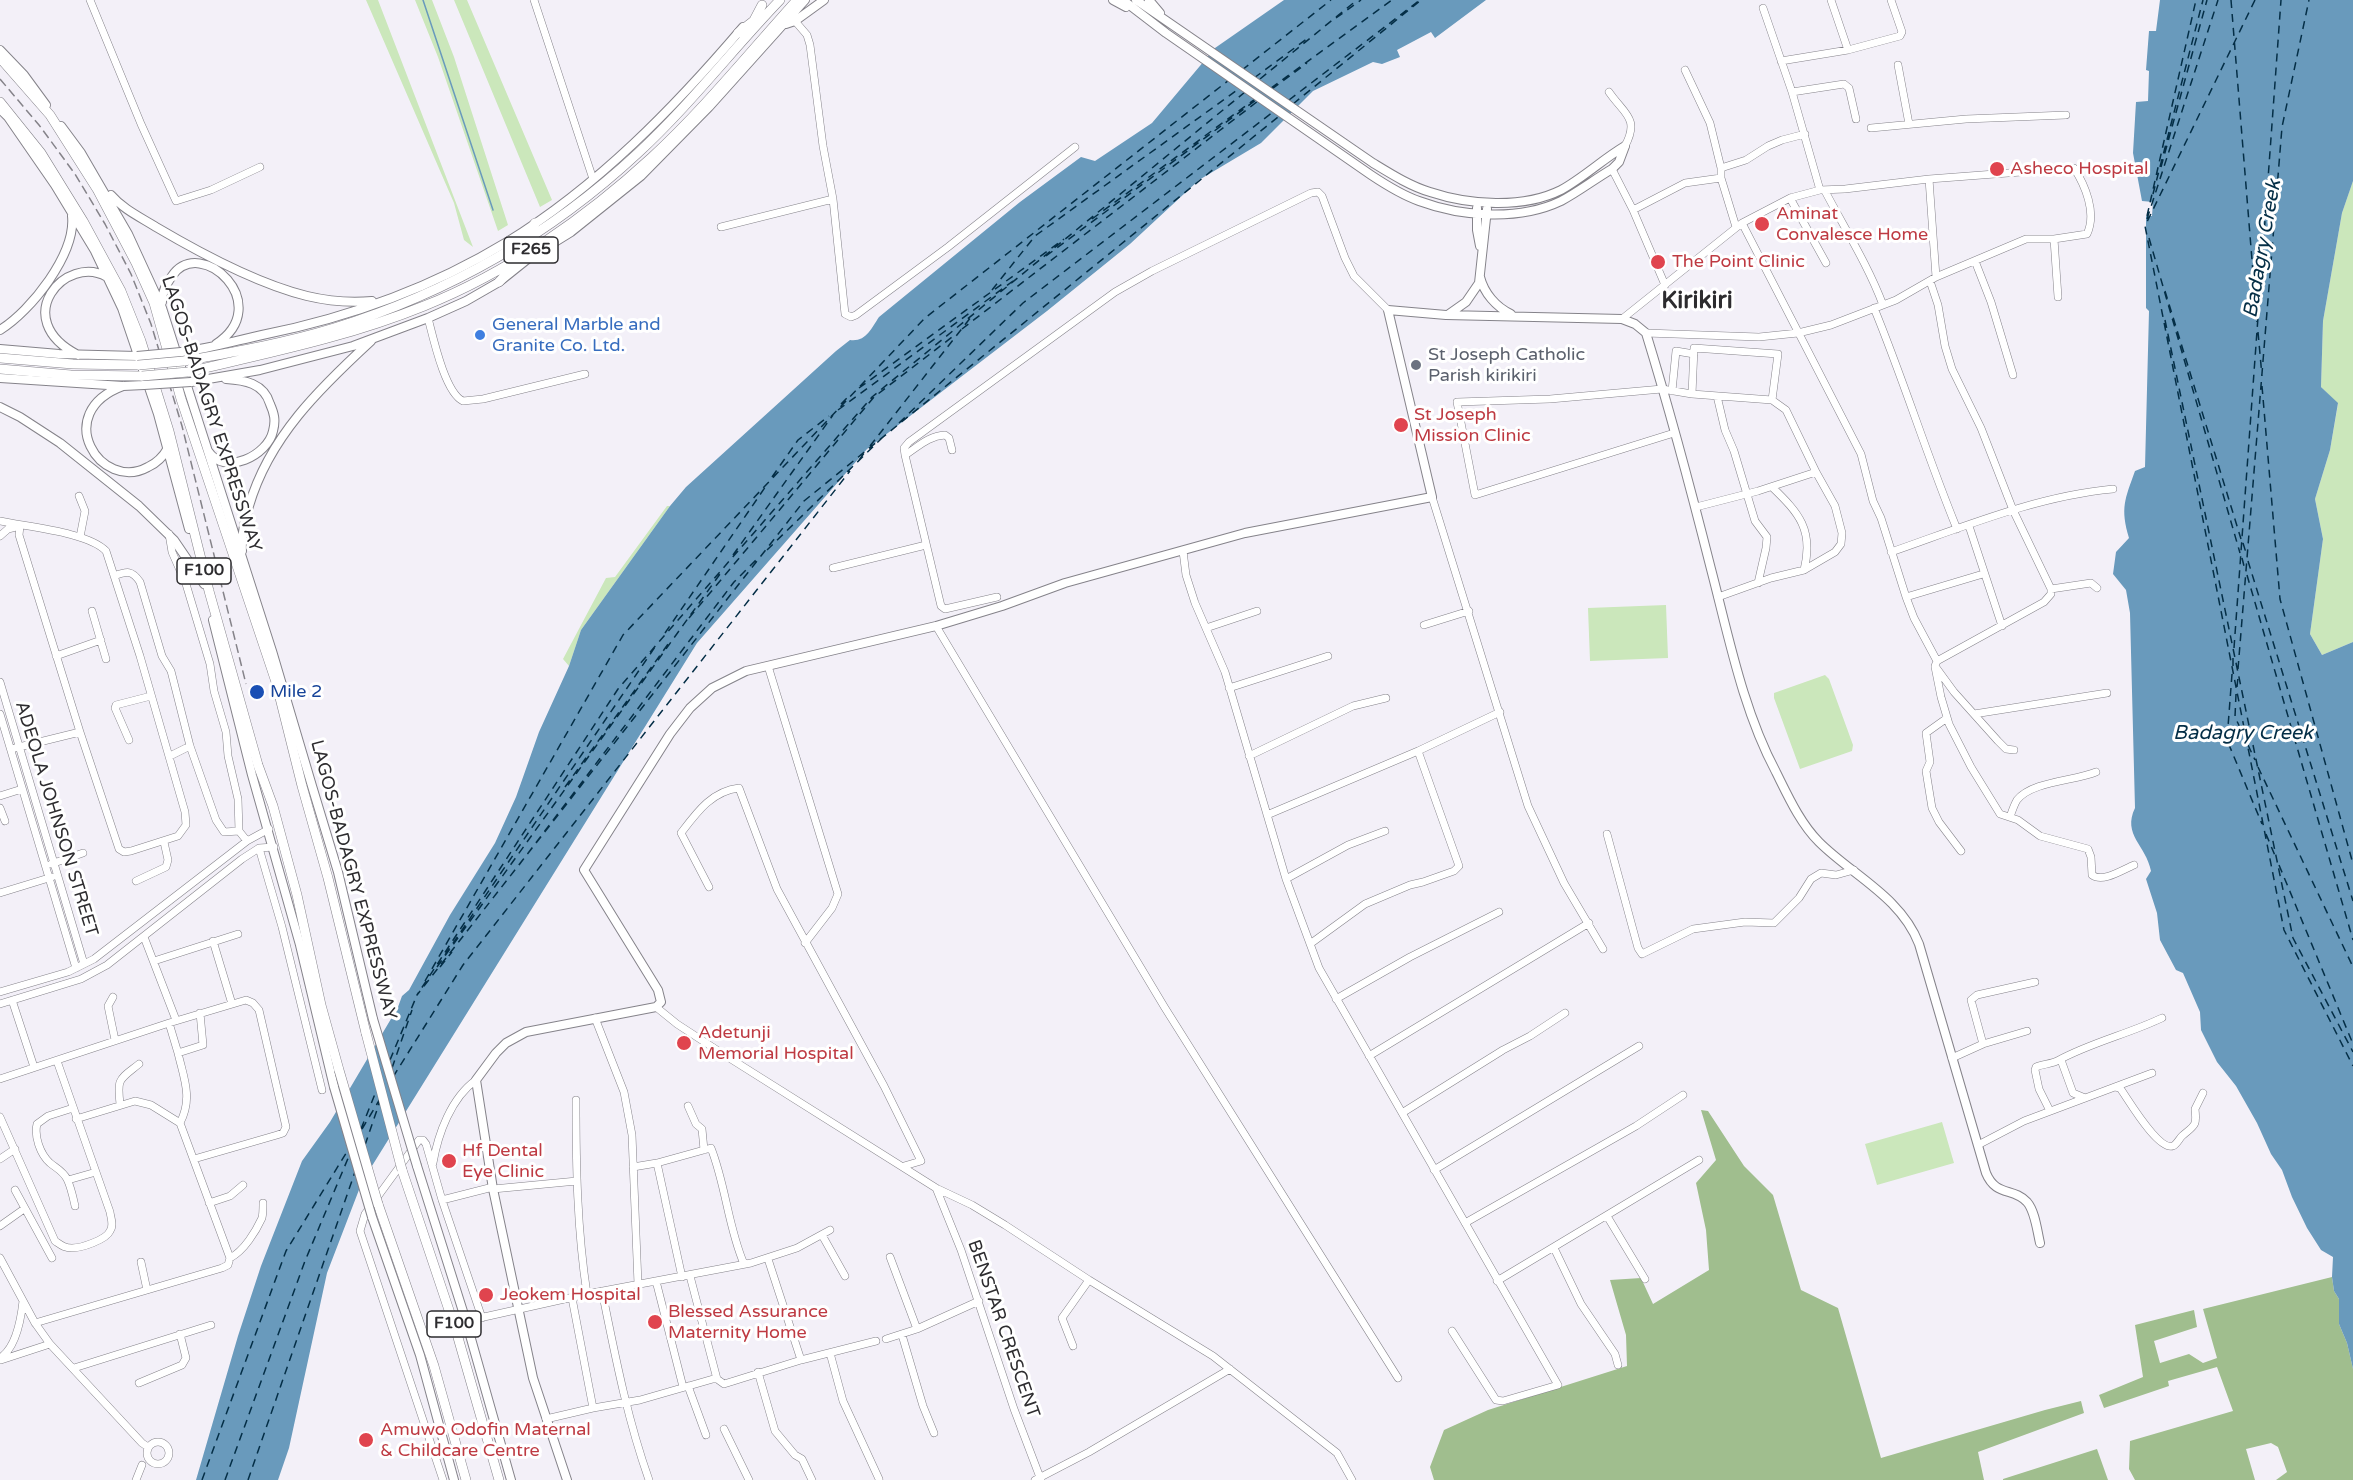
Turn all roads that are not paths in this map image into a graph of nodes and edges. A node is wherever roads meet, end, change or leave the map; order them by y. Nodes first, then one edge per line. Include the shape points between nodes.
1 (90, 0) edge
2 (534, 0) edge
3 (780, 0) edge
4 (797, 0) edge
5 (805, 0) edge
6 (824, 0) edge
7 (1113, 0) edge
8 (1123, 0) edge
9 (1136, 0) edge
10 (1149, 0) edge
11 (1831, 0) edge
12 (1891, 0) edge
13 (766, 5) edge
14 (1763, 8) dead end
15 (1145, 17) junction
16 (795, 21) junction
17 (783, 26) junction
18 (1168, 26) junction
19 (743, 34) junction
20 (0, 50) edge
21 (1848, 50) junction
22 (0, 58) edge
23 (1782, 61) junction
24 (1898, 65) dead end
25 (1686, 70) dead end
26 (1609, 92) dead end
27 (1792, 92) junction
28 (0, 102) edge
29 (0, 109) edge
30 (2066, 115) dead end
31 (1856, 119) dead end
32 (1909, 124) junction
33 (1871, 128) dead end
34 (1805, 134) junction
35 (1625, 146) junction
36 (1075, 147) dead end
37 (260, 167) dead end
38 (1721, 168) junction
39 (1612, 169) junction
40 (96, 176) junction
41 (1721, 178) junction
42 (1929, 179) junction
43 (593, 180) junction
44 (1823, 190) junction
45 (1790, 198) junction
46 (833, 199) junction
47 (1482, 202) junction
48 (1633, 210) junction
49 (71, 213) junction
50 (1477, 213) junction
51 (1487, 214) junction
52 (535, 223) junction
53 (1739, 225) junction
54 (721, 227) dead end
55 (2054, 239) junction
56 (521, 248) junction
57 (1481, 249) junction
58 (1976, 261) junction
59 (1826, 263) dead end
60 (509, 269) junction
61 (492, 272) junction
62 (1480, 276) junction
63 (107, 277) junction
64 (1933, 279) junction
65 (499, 282) junction
66 (1665, 285) junction
67 (390, 297) junction
68 (2058, 297) dead end
69 (1883, 305) junction
70 (162, 308) junction
71 (1874, 308) junction
72 (1388, 310) junction
73 (1446, 315) junction
74 (1514, 315) junction
75 (428, 318) junction
76 (1622, 319) junction
77 (0, 330) edge
78 (1646, 333) junction
79 (1798, 333) junction
80 (375, 338) junction
81 (213, 347) junction
82 (0, 349) edge
83 (1694, 354) junction
84 (78, 355) junction
85 (182, 356) junction
86 (0, 358) edge
87 (138, 361) junction
88 (0, 369) edge
89 (585, 374) dead end
90 (2013, 375) dead end
91 (0, 378) edge
92 (216, 378) junction
93 (143, 380) junction
94 (123, 386) junction
95 (1662, 389) junction
96 (1672, 391) junction
97 (1692, 394) junction
98 (1717, 396) junction
99 (1772, 400) junction
100 (0, 407) edge
101 (1674, 434) junction
102 (205, 445) junction
103 (168, 448) junction
104 (952, 450) dead end
105 (905, 455) junction
106 (1816, 472) junction
107 (1772, 487) junction
108 (2113, 489) dead end
109 (1747, 494) junction
110 (79, 496) dead end
111 (1432, 497) junction
112 (1696, 507) junction
113 (2013, 510) junction
114 (0, 521) edge
115 (20, 526) junction
116 (1969, 526) junction
117 (1958, 529) junction
118 (168, 533) junction
119 (0, 536) edge
120 (80, 537) junction
121 (926, 545) junction
122 (1183, 550) junction
123 (1892, 552) junction
124 (244, 566) junction
125 (833, 568) dead end
126 (1804, 570) junction
127 (1983, 574) junction
128 (114, 576) junction
129 (1758, 583) junction
130 (204, 584) junction
131 (2097, 588) dead end
132 (2051, 589) junction
133 (997, 597) dead end
134 (1718, 597) junction
135 (1906, 597) junction
136 (92, 611) dead end
137 (1257, 611) dead end
138 (1469, 611) junction
139 (1424, 625) dead end
140 (936, 626) junction
141 (2002, 626) junction
142 (1206, 628) junction
143 (101, 640) junction
144 (56, 656) junction
145 (1328, 657) dead end
146 (106, 659) dead end
147 (1936, 663) junction
148 (768, 666) junction
149 (0, 682) edge
150 (1229, 688) junction
151 (2107, 693) dead end
152 (151, 696) junction
153 (1386, 698) dead end
154 (1500, 712) junction
155 (0, 714) edge
156 (1974, 714) junction
157 (1947, 718) junction
158 (80, 732) junction
159 (129, 740) dead end
160 (190, 746) junction
161 (14, 748) junction
162 (2014, 750) dead end
163 (1418, 751) junction
164 (170, 756) junction
165 (1249, 756) junction
166 (2096, 772) dead end
167 (22, 789) junction
168 (0, 796) edge
169 (0, 808) edge
170 (1267, 815) junction
171 (2010, 817) junction
172 (4, 821) dead end
173 (268, 830) junction
174 (239, 831) junction
175 (1385, 831) dead end
176 (1608, 834) dead end
177 (164, 842) junction
178 (247, 842) junction
179 (274, 847) junction
180 (259, 848) junction
181 (1961, 851) dead end
182 (83, 853) dead end
183 (53, 863) junction
184 (45, 866) junction
185 (2134, 866) dead end
186 (1854, 870) junction
187 (56, 876) junction
188 (48, 878) junction
189 (1286, 879) junction
190 (136, 881) dead end
191 (709, 887) dead end
192 (0, 893) edge
193 (1499, 912) dead end
194 (1589, 923) junction
195 (238, 934) dead end
196 (144, 937) junction
197 (120, 941) junction
198 (213, 941) junction
199 (805, 943) junction
200 (1310, 944) junction
201 (1603, 949) dead end
202 (126, 951) junction
203 (154, 961) junction
204 (84, 964) junction
205 (76, 968) junction
206 (2035, 982) dead end
207 (24, 985) junction
208 (0, 992) edge
209 (27, 996) junction
210 (113, 997) dead end
211 (1336, 999) junction
212 (12, 1000) junction
213 (0, 1004) edge
214 (232, 1004) junction
215 (656, 1007) junction
216 (200, 1013) junction
217 (1565, 1013) dead end
218 (595, 1018) junction
219 (2162, 1018) dead end
220 (172, 1022) junction
221 (2027, 1032) dead end
222 (115, 1040) junction
223 (1983, 1044) junction
224 (1639, 1046) dead end
225 (178, 1053) junction
226 (1369, 1056) junction
227 (1952, 1058) junction
228 (2061, 1060) junction
229 (57, 1061) junction
230 (139, 1064) dead end
231 (34, 1067) junction
232 (2152, 1072) dead end
233 (0, 1080) edge
234 (476, 1080) junction
235 (2115, 1087) junction
236 (322, 1090) dead end
237 (2203, 1093) dead end
238 (1683, 1095) dead end
239 (2086, 1098) junction
240 (576, 1100) dead end
241 (120, 1104) junction
242 (688, 1106) dead end
243 (72, 1108) junction
244 (2050, 1112) junction
245 (1402, 1113) junction
246 (0, 1117) edge
247 (76, 1119) junction
248 (180, 1123) junction
249 (1978, 1145) junction
250 (15, 1149) junction
251 (704, 1149) junction
252 (0, 1159) edge
253 (194, 1159) junction
254 (1700, 1160) dead end
255 (657, 1163) junction
256 (433, 1166) junction
257 (904, 1166) junction
258 (633, 1167) junction
259 (1434, 1170) junction
260 (96, 1172) junction
261 (68, 1180) junction
262 (576, 1181) junction
263 (243, 1185) dead end
264 (493, 1188) junction
265 (936, 1188) junction
266 (15, 1190) dead end
267 (442, 1200) junction
268 (209, 1203) junction
269 (263, 1203) dead end
270 (75, 1206) dead end
271 (24, 1209) junction
272 (1607, 1216) junction
273 (1465, 1223) junction
274 (0, 1226) edge
275 (830, 1230) dead end
276 (822, 1235) junction
277 (2040, 1242) dead end
278 (1554, 1248) junction
279 (52, 1257) dead end
280 (890, 1257) dead end
281 (0, 1258) edge
282 (230, 1258) junction
283 (768, 1259) junction
284 (141, 1262) dead end
285 (744, 1264) junction
286 (686, 1276) junction
287 (845, 1276) dead end
288 (1645, 1279) dead end
289 (1089, 1280) junction
290 (656, 1281) junction
291 (1497, 1281) junction
292 (638, 1284) junction
293 (147, 1290) junction
294 (602, 1291) junction
295 (587, 1294) junction
296 (572, 1298) junction
297 (23, 1300) junction
298 (979, 1301) junction
299 (519, 1310) junction
300 (482, 1318) junction
301 (466, 1321) junction
302 (35, 1323) junction
303 (211, 1325) dead end
304 (917, 1329) junction
305 (1452, 1330) dead end
306 (180, 1334) junction
307 (902, 1335) junction
308 (886, 1338) dead end
309 (876, 1341) dead end
310 (50, 1344) junction
311 (1073, 1346) dead end
312 (830, 1353) junction
313 (0, 1359) edge
314 (801, 1359) junction
315 (1618, 1365) dead end
316 (74, 1368) junction
317 (1230, 1369) junction
318 (758, 1372) junction
319 (1398, 1378) dead end
320 (717, 1379) junction
321 (139, 1383) dead end
322 (686, 1387) junction
323 (626, 1403) junction
324 (593, 1408) junction
325 (546, 1419) junction
326 (724, 1429) dead end
327 (934, 1433) dead end
328 (705, 1435) dead end
329 (148, 1447) dead end
330 (142, 1465) dead end
331 (879, 1479) edge
332 (1038, 1479) edge
333 (136, 1480) edge
334 (442, 1480) edge
335 (454, 1480) edge
336 (466, 1480) edge
337 (500, 1480) edge
338 (511, 1480) edge
339 (567, 1480) edge
340 (649, 1480) edge
341 (749, 1480) edge
342 (812, 1480) edge
343 (1352, 1480) edge

1 - 37 street via 176,201
2 - 43 street
3 - 13 highway, F265
4 - 56 highway, F265 via 653,156 606,198
5 - 17 main road
6 - 16 main road
7 - 15 main road
8 - 15 main road
9 - 18 main road
10 - 18 main road
11 - 21 street
12 - 21 street via 1900,36
13 - 19 highway, F265
13 - 19 highway
14 - 23 street
15 - 18 main road
16 - 17 main road
16 - 46 street via 810,45
17 - 56 main road via 641,176 571,232
18 - 47 main road via 1412,185
18 - 50 main road via 1371,175 1411,198
19 - 43 main road
19 - 56 highway, F265 via 640,151 596,191
20 - 40 main road, LAGOS-BADAGRY EXPRESSWAY via 24,75
21 - 23 street
22 - 337 highway, LAGOS-BADAGRY EXPRESSWAY / F100, bridge via 50,115 97,189 154,303 181,399 276,682 402,1170 457,1334
23 - 27 street
24 - 32 street
25 - 38 street via 1710,123
26 - 35 street via 1631,122 1632,134
27 - 31 street via 1844,84 1849,88
27 - 34 street
28 - 336 highway, F100, bridge via 41,153 79,213 106,261 141,341 169,431 258,765 273,806 339,1070 378,1204 434,1366
29 - 49 main road
30 - 32 street
32 - 33 street
34 - 38 street via 1782,140 1746,160
34 - 44 street
35 - 39 main road
35 - 47 main road via 1560,190 1526,200
36 - 46 street via 852,317 844,310
38 - 41 street
39 - 48 street
39 - 51 main road via 1561,201 1525,211
40 - 67 main road via 123,207 175,238 269,283 307,296 345,302
40 - 70 main road, LAGOS-BADAGRY EXPRESSWAY
41 - 48 street via 1685,183
41 - 53 street
42 - 44 street
42 - 55 street via 2074,168 2087,191 2089,230 2087,234
42 - 64 street
43 - 52 main road
44 - 45 street
44 - 69 street via 1870,272
45 - 53 street
45 - 59 street
46 - 54 street
47 - 50 main road
47 - 51 main road
48 - 66 street
49 - 63 main road
49 - 77 main road via 72,234 61,260 24,312
50 - 51 main road
50 - 57 main road
51 - 57 main road
52 - 56 highway
52 - 56 main road
53 - 66 street
53 - 79 street
55 - 58 street via 2026,239
55 - 68 street
56 - 60 highway
56 - 61 highway, F265
56 - 65 main road
56 - 67 main road
56 - 85 highway, F265 via 459,279 335,328 277,343
57 - 62 main road
58 - 64 street
58 - 90 street
60 - 61 highway
60 - 65 highway
61 - 93 highway, F265, bridge via 425,306 351,333
62 - 73 main road via 1471,297
62 - 74 main road via 1494,303
63 - 84 main road via 89,272 76,274 58,285 47,300 50,332 63,347
63 - 103 main road via 122,308
64 - 69 street
64 - 113 street via 1952,369 1981,428
65 - 75 main road
66 - 76 street
67 - 81 main road via 326,320
69 - 71 street
70 - 81 main road via 164,288 175,272 203,264 225,276 235,288 239,312 236,325
70 - 102 main road, LAGOS-BADAGRY EXPRESSWAY
71 - 79 street via 1831,326
71 - 117 street
72 - 73 main road
72 - 105 street via 1354,276 1322,196 1311,193 1115,292 909,442 904,448
72 - 111 main road
73 - 74 main road
74 - 76 main road
75 - 80 main road
75 - 89 street via 454,395 463,401
76 - 78 main road
78 - 79 street via 1759,338
78 - 95 main road
79 - 123 street via 1861,454
80 - 92 main road via 317,357
80 - 124 main road via 321,387 288,427 266,463 242,531
81 - 85 main road
82 - 84 main road
83 - 96 street via 1676,351
83 - 97 street
83 - 99 street via 1694,348 1778,354
84 - 87 main road
85 - 87 highway, F265, bridge
86 - 87 highway, F265 via 73,364
88 - 93 highway, F265
91 - 94 main road
92 - 93 main road, bridge via 191,382
92 - 102 main road via 254,383 261,389 275,417 273,433 256,454 235,463 220,461
93 - 94 main road
94 - 103 main road via 101,397 88,416 87,436 99,460 122,472 133,472 154,464
95 - 96 street
95 - 101 main road
95 - 101 street via 1456,402 1475,495
96 - 97 street
97 - 98 street
98 - 99 street
98 - 109 street
99 - 106 street via 1786,410
100 - 118 main road via 81,458
101 - 112 main road
102 - 124 main road, LAGOS-BADAGRY EXPRESSWAY
103 - 130 main road
104 - 105 street via 949,438 938,435
105 - 121 street
106 - 107 street
106 - 126 street via 1834,506 1842,540 1839,549
107 - 109 street
107 - 126 street via 1805,526 1808,554
108 - 113 street
109 - 112 street
109 - 129 street via 1755,521 1767,537
110 - 120 street via 85,511
111 - 122 main road via 1245,533
111 - 138 street
112 - 134 main road
113 - 116 street
113 - 132 street
114 - 115 street
115 - 119 street
115 - 120 street
115 - 144 street via 19,535
116 - 117 street
116 - 127 street
117 - 123 street
118 - 130 main road
118 - 174 street via 210,664 238,799
120 - 128 street via 94,541 106,551
121 - 125 street
121 - 133 street via 945,609
122 - 140 main road via 1065,583
122 - 142 street via 1186,574
123 - 135 street
124 - 301 main road, LAGOS-BADAGRY EXPRESSWAY, bridge via 338,872 373,1018
126 - 129 street
127 - 135 street
127 - 141 street
128 - 152 street
128 - 160 street via 130,571 140,582 162,656 171,671
129 - 134 street
130 - 173 main road
131 - 132 street via 2091,583
132 - 141 street via 2044,602
134 - 186 main road via 1746,700 1770,761 1807,828
135 - 147 street
136 - 143 street
137 - 142 street
138 - 139 street
138 - 154 street
140 - 148 main road
140 - 319 street via 1171,1017
141 - 147 street
142 - 150 street
143 - 144 street
143 - 146 street
144 - 158 street
145 - 150 street
147 - 156 street
147 - 157 street
148 - 199 street via 838,894
148 - 215 main road via 712,688 690,708 584,870 658,990 662,1000
149 - 161 street, ADEOLA JOHNSON STREET
150 - 165 street
151 - 156 street
152 - 159 street via 116,705
152 - 164 street
153 - 165 street via 1353,706
154 - 163 street
154 - 194 street via 1539,833
155 - 161 street, ADEOLA JOHNSON STREET
156 - 162 street via 2006,749
157 - 171 street via 1995,807 2000,814
157 - 181 street via 1926,733 1930,762 1926,771 1935,816
158 - 161 street
158 - 177 street via 119,849 131,851
160 - 164 street
160 - 174 street via 219,828 224,832
161 - 167 street, ADEOLA JOHNSON STREET
161 - 183 street, ADEOLA JOHNSON STREET
163 - 170 street
163 - 200 street via 1459,866 1365,904
164 - 177 street via 186,825 178,836
165 - 170 street
166 - 171 street via 2026,793 2016,802
167 - 168 street
167 - 184 street, ADEOLA JOHNSON STREET
169 - 172 street
170 - 189 street
171 - 185 street via 2040,836 2088,849 2095,878
173 - 178 street
173 - 179 main road
174 - 178 street
175 - 189 street via 1348,845
176 - 186 street via 1642,954 1693,929 1774,922 1799,898 1811,879 1821,873 1836,875
177 - 190 street via 166,867
178 - 197 street
179 - 180 street
179 - 335 main road, bridge via 334,1087 372,1217 420,1355
180 - 196 street
180 - 236 street
182 - 183 street
183 - 184 street
183 - 187 street, ADEOLA JOHNSON STREET
184 - 188 street, ADEOLA JOHNSON STREET
186 - 227 main road via 1898,909 1915,933
187 - 188 street
187 - 204 street, ADEOLA JOHNSON STREET
188 - 192 street
188 - 205 street, ADEOLA JOHNSON STREET
189 - 200 street
191 - 199 street via 681,833 710,799 739,788 777,889
193 - 211 street
194 - 201 street
194 - 226 street
195 - 198 street
196 - 202 street
196 - 203 street
197 - 202 street
197 - 204 street
198 - 203 street
198 - 214 street
199 - 257 street via 921,1161
200 - 211 street
202 - 209 street via 81,979
203 - 220 street
204 - 205 street
205 - 207 street
206 - 223 street via 1977,995 1971,1000
207 - 208 street
207 - 209 street
209 - 212 street
210 - 222 street via 108,1006
211 - 226 street
212 - 213 street
212 - 231 street
214 - 216 street
214 - 253 street via 246,1000 258,1010 286,1127 283,1133
215 - 218 main road
215 - 257 street via 723,1054
216 - 220 street
216 - 225 street via 203,1045
217 - 245 street
218 - 234 main road via 536,1029 516,1037 496,1053
218 - 258 street via 624,1092
219 - 228 street
220 - 222 street
220 - 225 street
221 - 223 street
222 - 229 street
223 - 227 street
224 - 259 street
225 - 248 street via 188,1095
226 - 245 street
227 - 249 main road
228 - 239 street via 2073,1093
228 - 244 street via 2035,1070
229 - 231 street
229 - 243 street
230 - 241 street via 120,1080
231 - 233 street
232 - 235 street
234 - 256 street via 465,1088 448,1116
234 - 264 main road
235 - 237 street via 2123,1092 2145,1125 2169,1146 2194,1126 2194,1109
235 - 239 street
238 - 273 street
239 - 244 street
240 - 262 street
241 - 247 street
241 - 248 street via 144,1102
242 - 251 street via 702,1129
243 - 247 street
243 - 261 street via 48,1116 37,1124 35,1131 48,1161
244 - 249 street
245 - 259 street
246 - 250 street
247 - 260 street
248 - 253 street
249 - 277 main road via 1992,1185 2029,1204
250 - 252 street
250 - 260 street via 55,1240 63,1247 75,1248 110,1233 113,1225
251 - 255 street
251 - 285 street via 712,1150
253 - 268 street
254 - 272 street
255 - 258 street
255 - 286 street
256 - 267 street
256 - 334 street via 426,1144 419,1140 365,1214 360,1231
257 - 265 street
258 - 292 street
259 - 273 street
260 - 261 street
261 - 270 street
262 - 264 street
262 - 295 street
263 - 268 street via 230,1196
264 - 267 street
264 - 299 main road
265 - 289 street via 972,1205
265 - 298 street, BENSTAR CRESCENT
266 - 271 street
267 - 300 street
268 - 282 street
269 - 282 street via 262,1218 255,1230 238,1254
271 - 274 street
271 - 279 street
272 - 278 street
272 - 288 street
273 - 291 street
275 - 276 street
276 - 283 street
276 - 287 street
278 - 291 street
278 - 315 street via 1581,1304 1615,1354
280 - 304 street
281 - 297 street
282 - 293 street via 222,1268
283 - 285 street
283 - 314 street
284 - 293 street
285 - 286 street
286 - 290 street
286 - 320 street
289 - 311 street via 1062,1318
289 - 317 street
290 - 292 street
290 - 322 street
291 - 305 street via 1558,1385 1496,1400
292 - 294 street
293 - 302 street
294 - 295 street
294 - 323 street
295 - 296 street
296 - 299 street
296 - 324 street
297 - 302 street
297 - 313 street via 10,1347
298 - 304 street
298 - 332 street, BENSTAR CRESCENT
299 - 300 street
299 - 325 main road
300 - 301 street
301 - 338 main road, LAGOS-BADAGRY EXPRESSWAY
302 - 310 street
303 - 306 street
304 - 307 street
306 - 316 street
306 - 321 street via 186,1358 182,1365
307 - 308 street
307 - 327 street
309 - 312 street
310 - 313 street
310 - 316 street
312 - 314 street
312 - 331 street via 843,1401
314 - 318 street
316 - 329 street
317 - 332 street
317 - 343 street via 1337,1453
318 - 320 street via 724,1384
318 - 342 street via 775,1431 802,1460
320 - 322 street
322 - 323 street
322 - 328 street
323 - 324 street
323 - 340 street
324 - 325 street
325 - 339 main road
326 - 341 street
330 - 333 street

